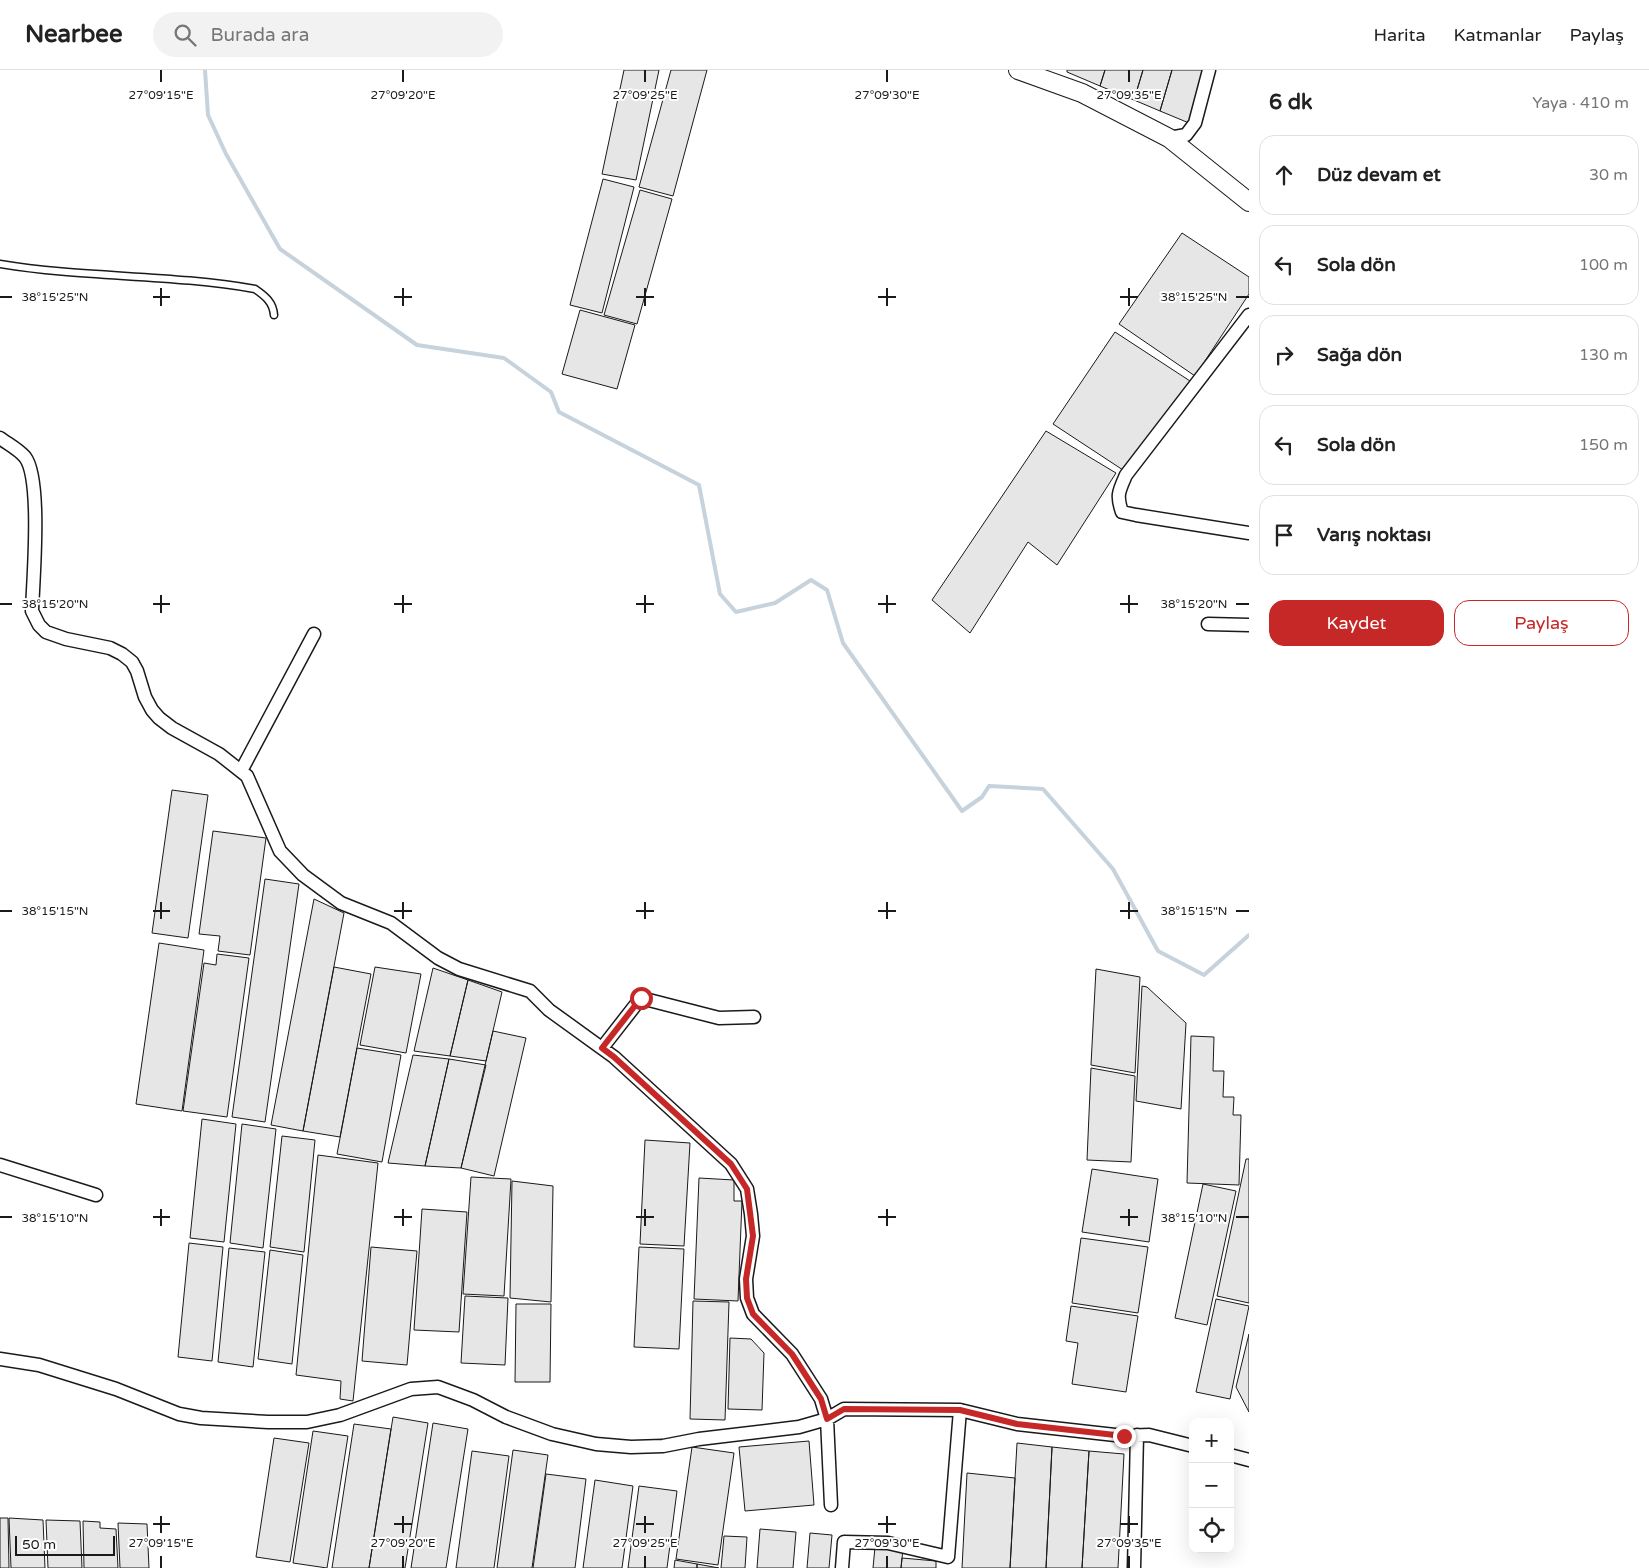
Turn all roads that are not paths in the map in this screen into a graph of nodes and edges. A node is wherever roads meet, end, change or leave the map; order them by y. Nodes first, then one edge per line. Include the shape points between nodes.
1 (1018, 70) edge
2 (1210, 70) edge
3 (1169, 138) junction
4 (1249, 202) edge
5 (0, 264) edge
6 (274, 315) dead end
7 (1249, 315) edge
8 (0, 438) edge
9 (1249, 533) edge
10 (1208, 624) dead end
11 (1249, 625) edge
12 (314, 634) dead end
13 (241, 771) junction
14 (754, 1017) dead end
15 (602, 1048) junction
16 (0, 1165) edge
17 (96, 1195) dead end
18 (0, 1359) edge
19 (960, 1410) junction
20 (827, 1419) junction
21 (1137, 1435) junction
22 (1189, 1445) edge
23 (1234, 1456) edge
24 (1249, 1460) edge
25 (831, 1506) dead end
26 (842, 1568) edge
27 (1134, 1568) edge

1 - 3 street via 1082,92
2 - 3 street via 1195,123 1186,135
3 - 4 street
5 - 6 lane via 192,280 255,289 272,304
7 - 9 street via 1126,475 1118,500 1122,512
8 - 13 street via 25,458 32,475 35,515 32,611 39,625 55,636 110,648 122,654 132,662 145,697 159,718
10 - 11 street
12 - 13 street
13 - 15 street via 247,776 280,851 303,875 341,903 392,923 438,958 459,969 530,991
14 - 15 street via 719,1018 641,998
15 - 20 street via 731,1164 747,1189 753,1236 746,1279 747,1298 753,1314 792,1354 821,1399
16 - 17 street
18 - 20 street via 39,1365 180,1414 201,1418 307,1422 340,1415 411,1389 438,1387 552,1434 596,1444 631,1447 662,1446 799,1427
19 - 20 street via 844,1409
19 - 21 street via 1017,1424
19 - 26 street via 948,1557 888,1543 844,1542
20 - 25 street
21 - 22 street via 1149,1434
21 - 27 street
23 - 24 street

